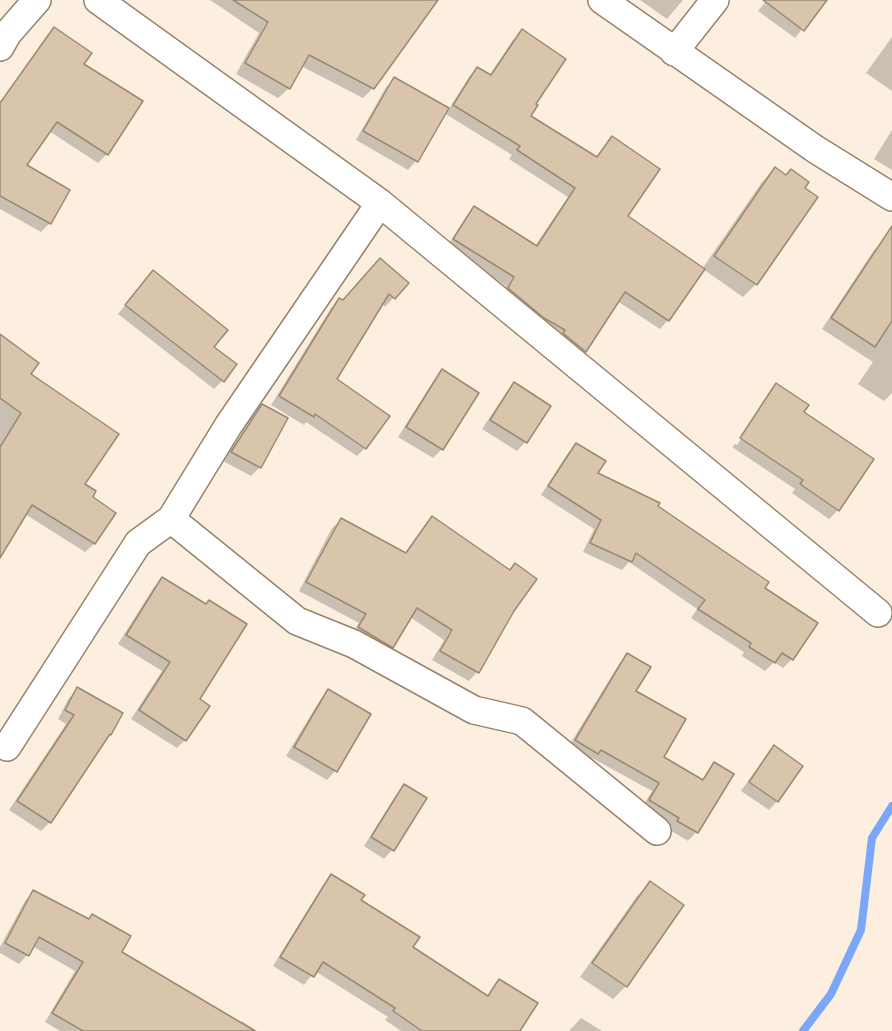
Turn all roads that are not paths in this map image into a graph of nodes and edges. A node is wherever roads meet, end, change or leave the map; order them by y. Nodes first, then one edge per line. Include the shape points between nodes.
1 (37, 0) edge
2 (98, 0) edge
3 (602, 0) edge
4 (715, 0) edge
5 (0, 47) edge
6 (674, 52) junction
7 (892, 197) edge
8 (380, 203) junction
9 (171, 519) junction
10 (878, 614) dead end
11 (7, 747) dead end
12 (657, 831) dead end

1 - 5 street
2 - 8 street
3 - 6 street
4 - 6 street
6 - 7 street
8 - 9 street via 228,426
8 - 10 street
9 - 11 street via 138,543
9 - 12 street via 297,621 354,644 474,711 522,721

